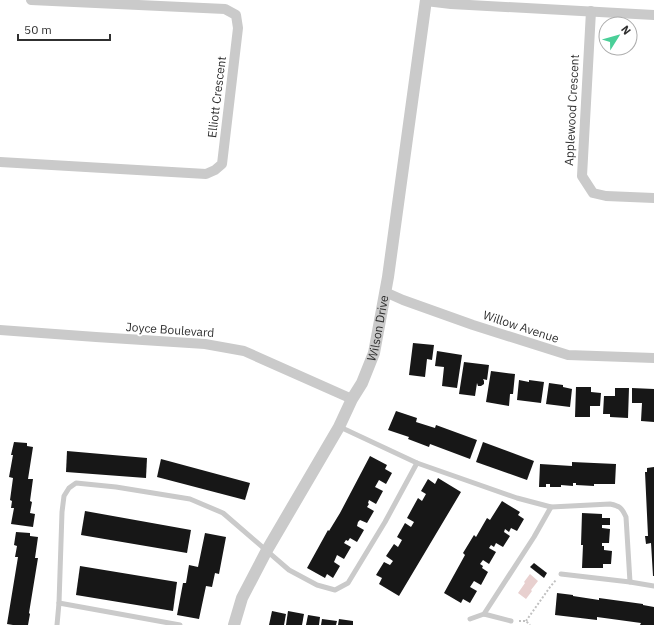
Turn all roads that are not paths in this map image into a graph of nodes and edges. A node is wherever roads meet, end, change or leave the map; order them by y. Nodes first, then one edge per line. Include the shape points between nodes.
1 (31, 0) edge
2 (426, 1) edge
3 (591, 11) junction
4 (654, 15) edge
5 (0, 162) edge
6 (654, 198) edge
7 (385, 292) junction
8 (0, 330) edge
9 (654, 358) edge
10 (352, 399) junction
11 (339, 427) junction
12 (417, 463) junction
13 (552, 507) junction
14 (267, 550) junction
15 (561, 574) road end
16 (630, 582) junction
17 (654, 586) edge
18 (59, 603) junction
19 (484, 614) junction
20 (470, 619) dead end
21 (511, 621) road end
22 (57, 625) edge
23 (180, 625) edge
24 (234, 625) edge

1 - 5 street, Elliott Crescent via 225,9 236,15 238,28 222,164 206,174
2 - 3 street
2 - 7 street, Wilson Drive
3 - 4 street
3 - 6 street, Applewood Crescent via 582,176 593,194
7 - 9 street, Willow Avenue via 473,325 568,355
7 - 10 street, Wilson Drive via 374,353 362,383
8 - 10 street, Joyce Boulevard via 205,344 244,351
10 - 11 street, Wilson Drive
11 - 12 lane
11 - 14 street, Wilson Drive
12 - 13 lane via 517,498
12 - 14 lane via 348,583 335,590 317,585 289,570
13 - 16 lane via 618,505 626,517
13 - 19 lane
14 - 18 lane via 223,513 190,499 116,487 76,484 69,488 64,496
14 - 24 street, Wilson Drive via 242,598
15 - 16 lane
16 - 17 lane
18 - 22 lane
18 - 23 lane
19 - 20 lane
19 - 21 lane

